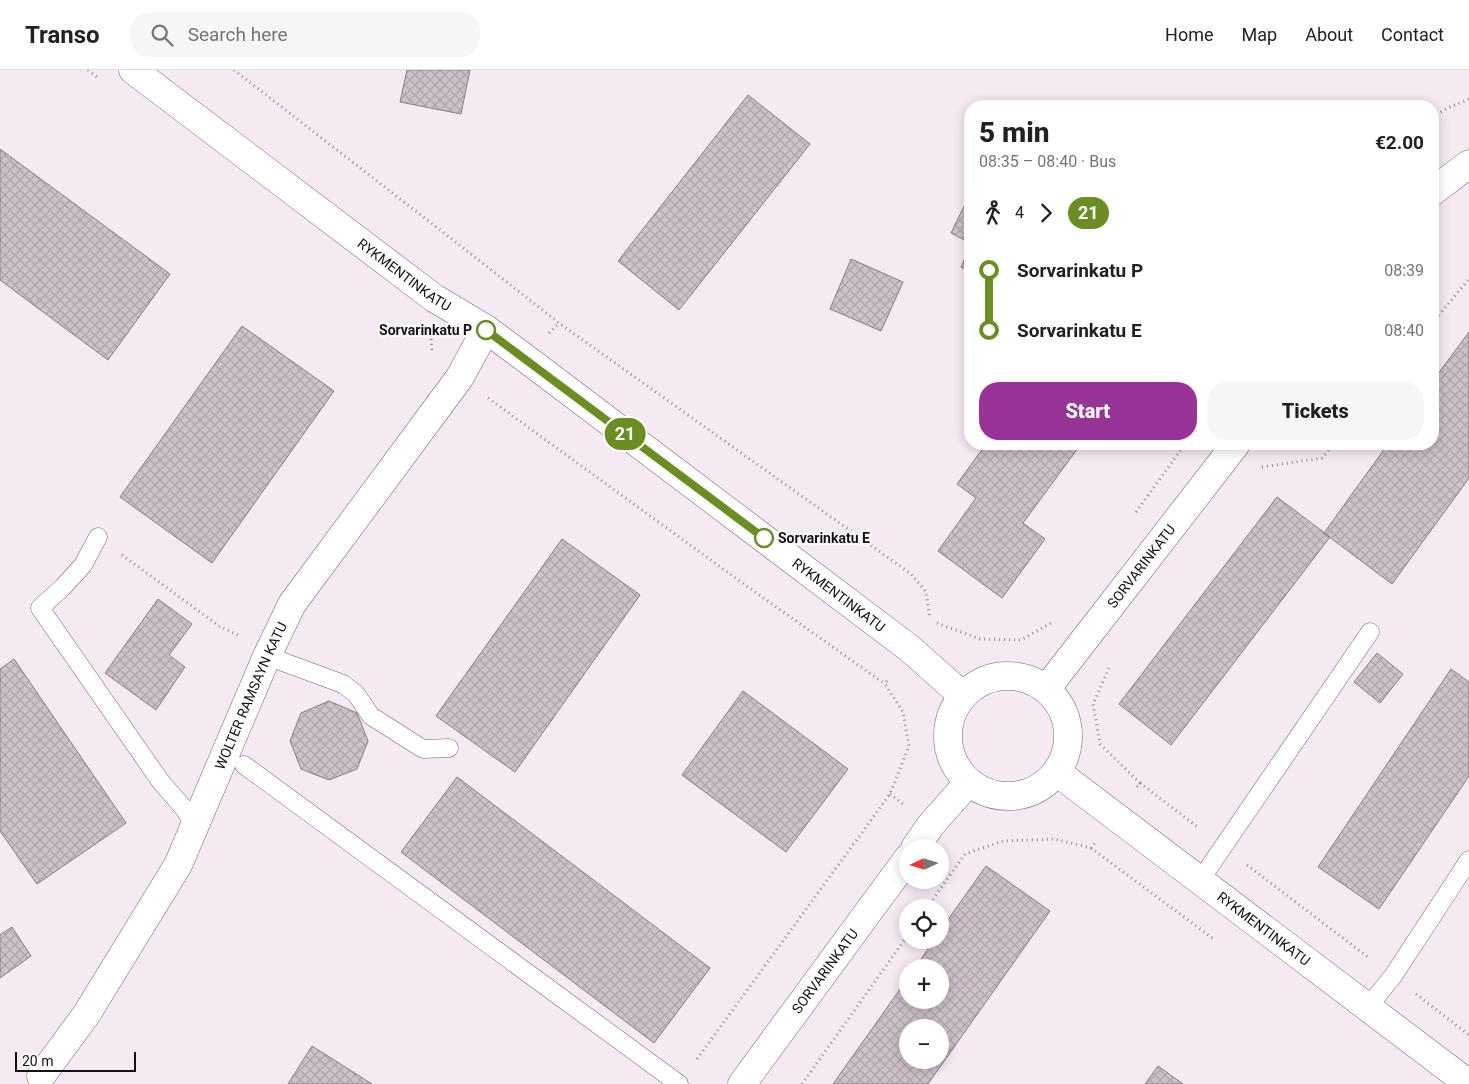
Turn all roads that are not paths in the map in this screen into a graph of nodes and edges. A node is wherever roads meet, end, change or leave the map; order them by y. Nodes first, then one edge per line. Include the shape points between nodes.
1 (133, 70) edge
2 (1469, 164) edge
3 (1439, 187) edge
4 (486, 330) junction
5 (1231, 450) edge
6 (98, 537) road end
7 (1370, 632) dead end
8 (267, 656) junction
9 (1047, 688) junction
10 (962, 695) junction
11 (449, 748) dead end
12 (244, 765) dead end
13 (1058, 773) junction
14 (968, 783) junction
15 (195, 825) junction
16 (921, 839) edge
17 (1469, 860) edge
18 (899, 870) edge
19 (1201, 879) junction
20 (1368, 1007) junction
21 (41, 1076) dead end
22 (679, 1084) edge
23 (742, 1084) edge
24 (1469, 1084) edge

1 - 4 street, RYKMENTINKATU via 434,298
2 - 3 street
4 - 8 street, WOLTER RAMSAYN KATU via 460,377 292,604
4 - 10 street, RYKMENTINKATU via 909,648
5 - 9 street, SORVARINKATU
6 - 15 lane via 83,565 40,608 161,782
7 - 19 lane
8 - 11 lane via 343,684 356,694 371,716 422,750
8 - 15 street, WOLTER RAMSAYN KATU
9 - 10 street via 1019,676 989,678
9 - 13 street via 1063,709 1070,743
10 - 14 street via 949,720 950,756
12 - 22 lane
13 - 14 street via 1032,793 999,797
13 - 19 street, RYKMENTINKATU
14 - 16 street
15 - 21 street, WOLTER RAMSAYN KATU via 178,866 86,1015
17 - 20 lane via 1393,976
18 - 23 street, SORVARINKATU
19 - 20 street, RYKMENTINKATU
20 - 24 street, RYKMENTINKATU

